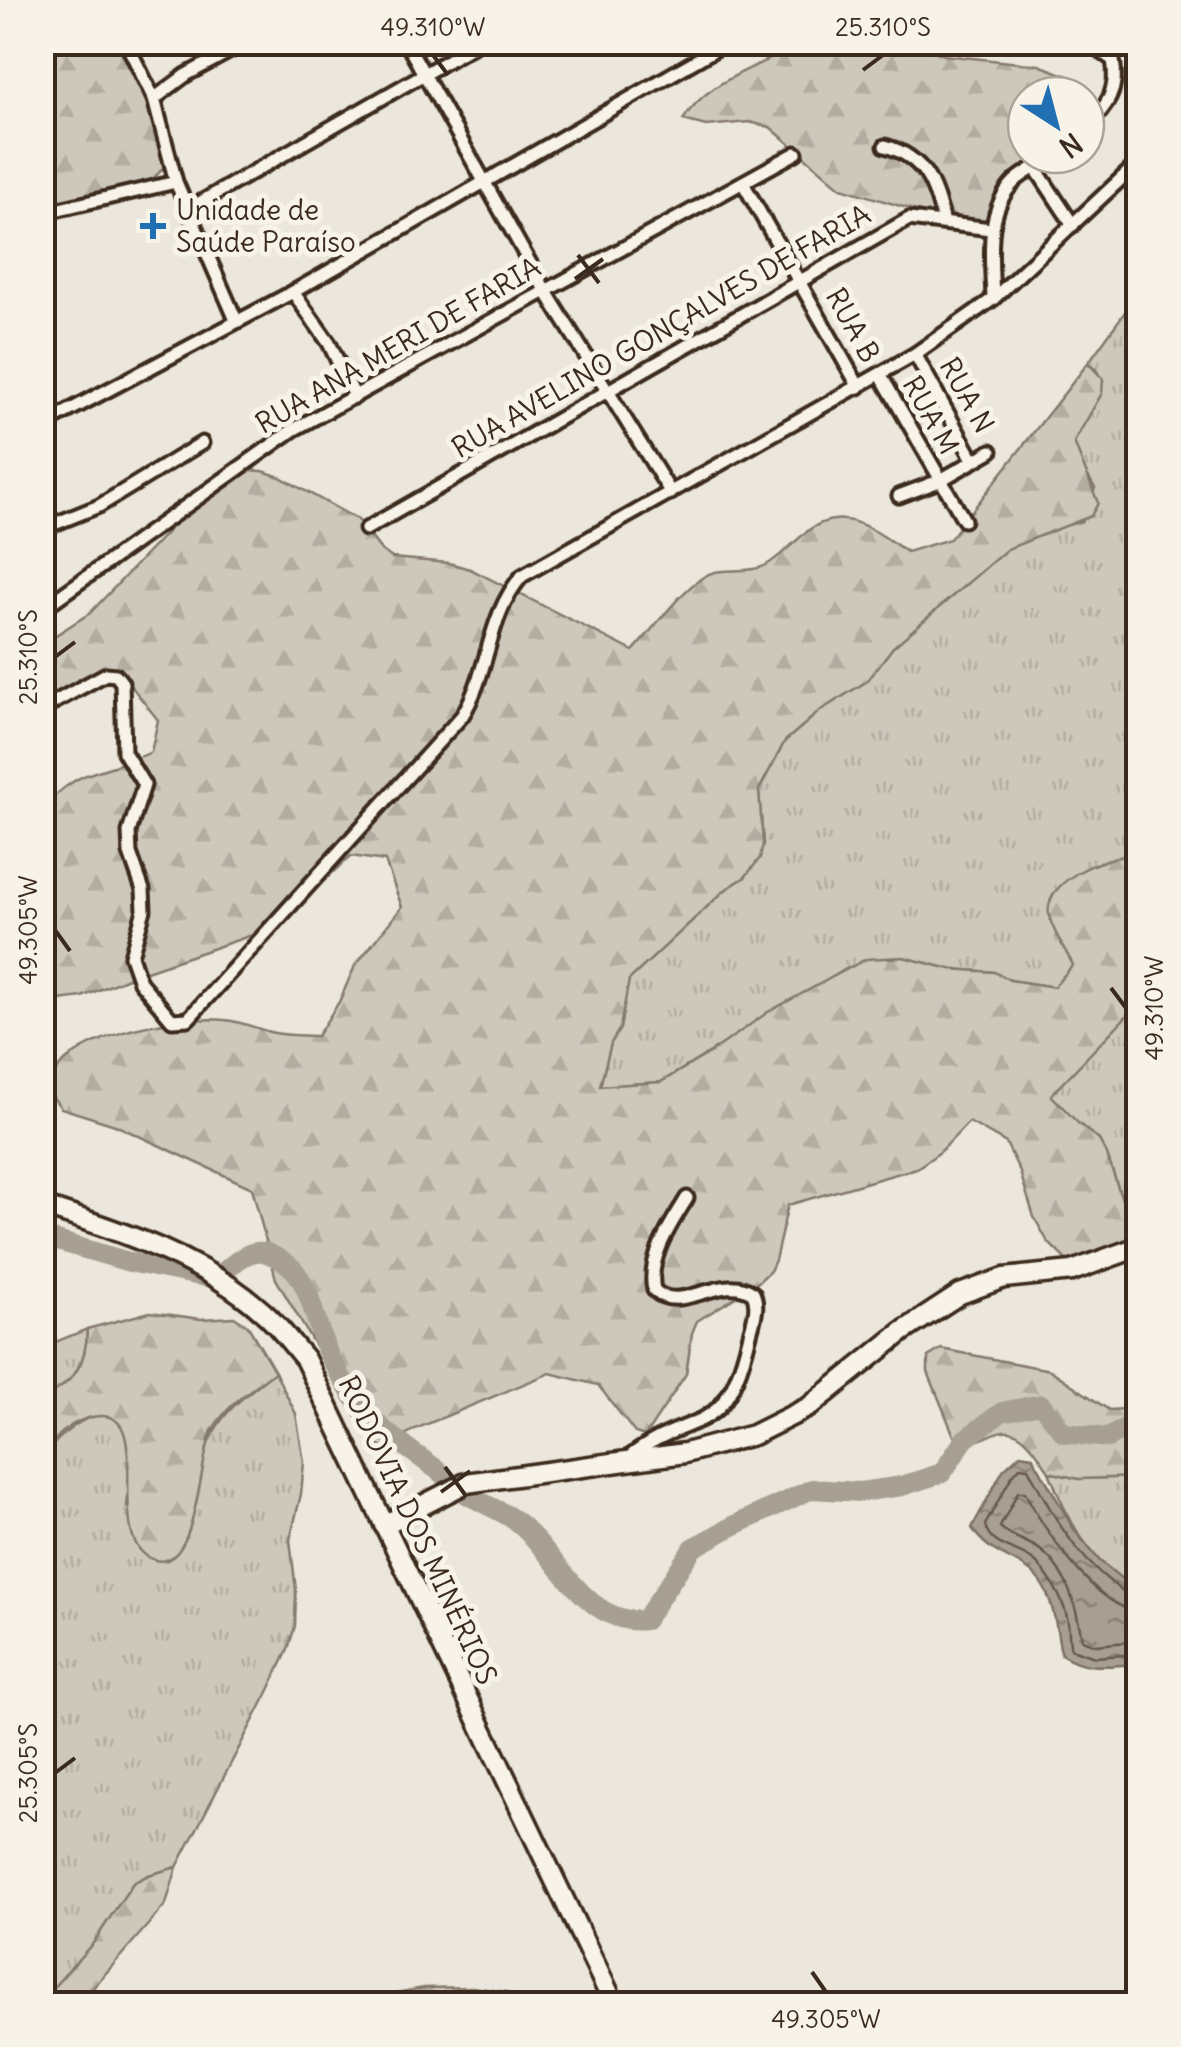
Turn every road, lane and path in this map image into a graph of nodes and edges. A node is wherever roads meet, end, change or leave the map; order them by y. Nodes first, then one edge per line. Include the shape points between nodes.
1 (126, 42) edge
2 (247, 42) edge
3 (406, 42) edge
4 (480, 42) edge
5 (728, 42) edge
6 (1086, 42) edge
7 (424, 76) junction
8 (154, 99) junction
9 (1106, 108) edge
10 (885, 146) dead end
11 (796, 153) dead end
12 (1138, 164) edge
13 (1026, 175) edge
14 (1040, 175) edge
15 (485, 181) junction
16 (176, 182) junction
17 (743, 183) junction
18 (187, 210) junction
19 (42, 213) edge
20 (944, 222) junction
21 (1072, 225) junction
22 (991, 230) junction
23 (801, 282) junction
24 (545, 290) junction
25 (293, 292) junction
26 (993, 299) junction
27 (236, 320) junction
28 (915, 354) junction
29 (880, 374) junction
30 (859, 387) junction
31 (606, 392) junction
32 (355, 397) junction
33 (42, 425) edge
34 (202, 443) dead end
35 (991, 451) dead end
36 (974, 461) junction
37 (939, 481) junction
38 (672, 493) junction
39 (898, 496) dead end
40 (964, 520) dead end
41 (42, 529) edge
42 (366, 529) dead end
43 (42, 608) edge
44 (42, 709) edge
45 (687, 1198) dead end
46 (42, 1206) edge
47 (1138, 1247) edge
48 (625, 1461) junction
49 (384, 1525) junction
50 (614, 2004) edge

1 - 8 street
2 - 8 street
3 - 7 street
4 - 7 street
5 - 15 street
6 - 9 street via 1113,60 1117,80
7 - 15 street
7 - 18 street
8 - 16 street
10 - 20 street via 904,151 928,174
11 - 17 street, RUA ANA MERI DE FARIA
12 - 21 street
13 - 22 street via 1012,183
14 - 21 street
15 - 24 street
15 - 25 street
16 - 18 street
16 - 19 street
17 - 23 street, RUA B
17 - 24 street, RUA ANA MERI DE FARIA
18 - 27 street
20 - 22 street, RUA AVELINO GONÇALVES DE FARIA
20 - 23 street, RUA AVELINO GONÇALVES DE FARIA via 909,218
21 - 26 street
22 - 26 street
23 - 30 street, RUA B
23 - 31 street, RUA AVELINO GONÇALVES DE FARIA
24 - 31 street
24 - 32 street, RUA ANA MERI DE FARIA
25 - 27 street
25 - 32 street via 329,342
26 - 28 street
27 - 33 street
28 - 29 street
28 - 36 street, RUA N
29 - 30 street
29 - 37 street, RUA M
30 - 38 street
31 - 38 street
31 - 42 street, RUA AVELINO GONÇALVES DE FARIA
32 - 43 street, RUA ANA MERI DE FARIA via 293,430
34 - 41 street via 100,506
35 - 36 street
36 - 37 street
37 - 39 street
37 - 40 street, RUA M
38 - 44 street via 522,576 499,607 481,680 462,716 188,1019 172,1020 140,982 132,956 144,910 130,832 144,785 124,752 122,683 106,674
45 - 48 street via 660,1249 654,1290 675,1299 736,1286 753,1292 756,1310 722,1408
46 - 49 main road, RODOVIA DOS MINÉRIOS via 177,1257 265,1314 306,1359
47 - 48 main road via 1072,1271 1004,1278 960,1294 795,1414 752,1435
48 - 49 main road via 466,1483
49 - 50 main road, RODOVIA DOS MINÉRIOS

